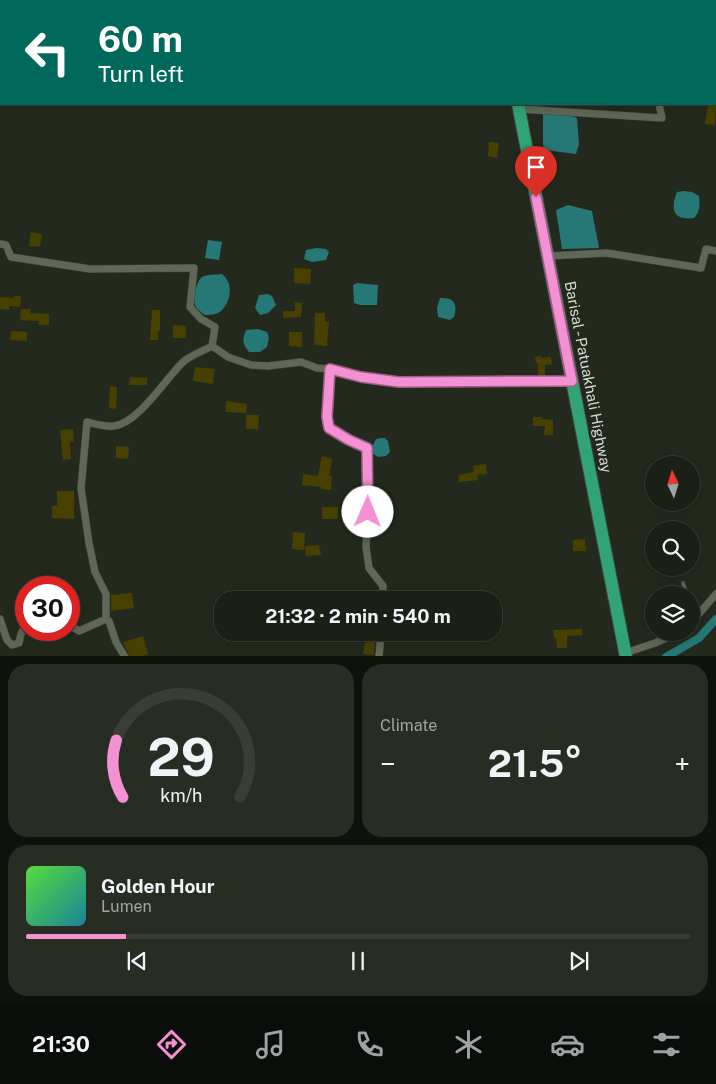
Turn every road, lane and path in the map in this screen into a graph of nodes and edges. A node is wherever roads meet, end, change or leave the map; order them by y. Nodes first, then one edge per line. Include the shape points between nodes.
1 (659, 105) edge
2 (519, 106) edge
3 (0, 244) edge
4 (716, 250) edge
5 (548, 256) junction
6 (212, 346) junction
7 (330, 369) junction
8 (572, 381) junction
9 (683, 583) dead end
10 (684, 586) edge
11 (383, 591) edge
12 (716, 594) edge
13 (700, 613) edge
14 (0, 619) edge
15 (106, 619) junction
16 (80, 631) edge
17 (3, 640) edge
18 (19, 641) edge
19 (380, 641) edge
20 (660, 641) edge
21 (625, 655) edge
22 (125, 656) edge
23 (379, 656) edge

1 - 2 street via 662,118
2 - 5 highway, Barisal - Patuakhali Highway
3 - 6 street via 6,245 12,257 90,269 194,268 190,307 215,327
4 - 5 street via 706,250 701,268 607,253
5 - 8 highway, Barisal - Patuakhali Highway
6 - 7 street via 228,357 251,364 268,366 301,362
6 - 15 street via 183,362 135,416 116,426 87,422 81,488 88,543 95,572 106,594
7 - 8 street via 399,382
7 - 11 street via 329,428 367,448 367,554 369,568 383,586
8 - 21 highway, Barisal - Patuakhali Highway
9 - 10 lane
12 - 13 street
14 - 17 street
15 - 16 street
15 - 22 street
17 - 18 street via 12,644
19 - 23 street
20 - 21 street

